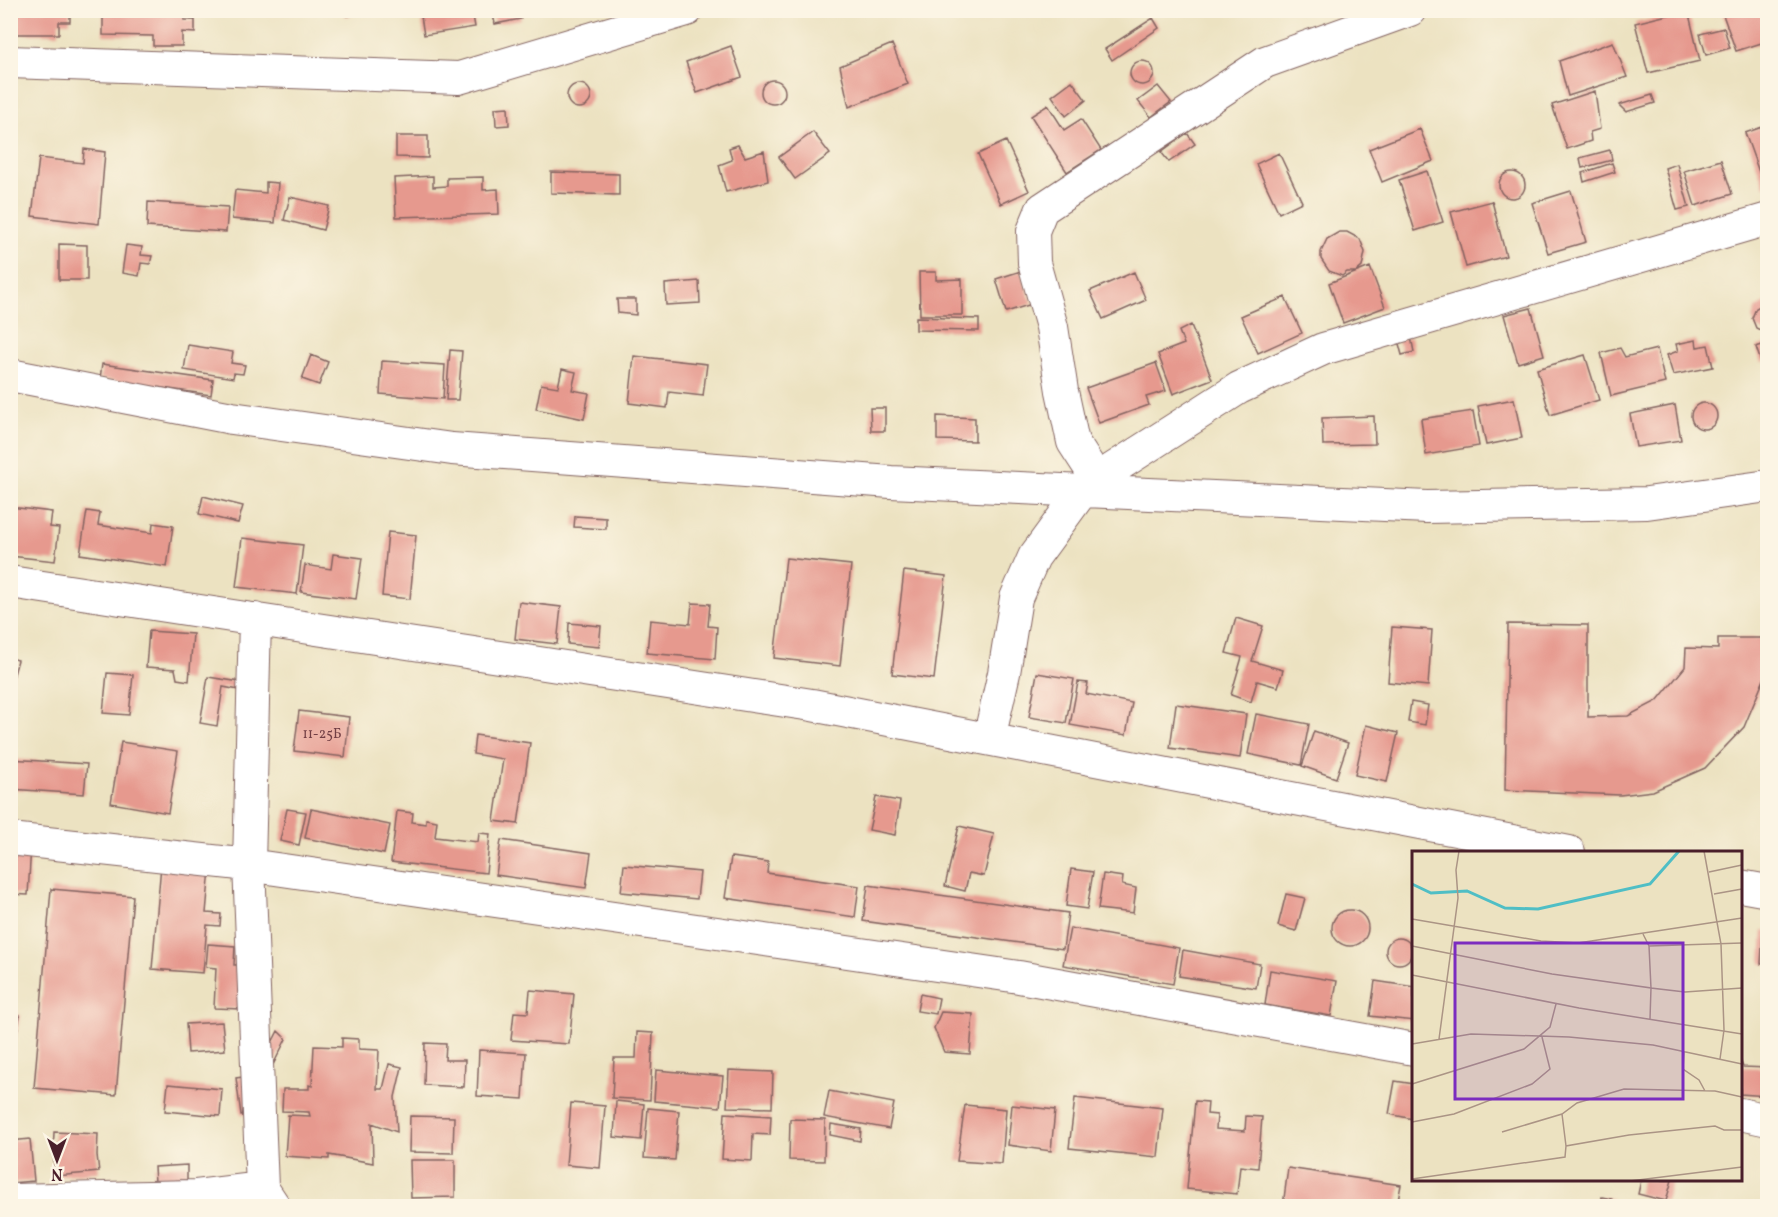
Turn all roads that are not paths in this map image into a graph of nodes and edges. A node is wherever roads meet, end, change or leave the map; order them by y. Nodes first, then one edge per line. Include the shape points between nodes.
1 (687, 10) edge
2 (1410, 10) edge
3 (10, 62) edge
4 (1767, 219) edge
5 (10, 375) edge
6 (1090, 484) junction
7 (1767, 486) edge
8 (10, 582) edge
9 (255, 619) junction
10 (988, 740) junction
11 (10, 839) edge
12 (1564, 851) edge
13 (249, 865) junction
14 (1742, 886) edge
15 (1767, 891) edge
16 (1412, 1049) edge
17 (1742, 1114) edge
18 (1767, 1120) edge
19 (268, 1197) edge
20 (10, 1200) edge

1 - 3 street via 459,78
2 - 6 street via 1265,62 1042,209 1033,231 1034,262 1052,327 1073,442
4 - 6 street via 1323,349 1239,388
5 - 6 street via 232,417 452,449 891,482
6 - 7 street via 1427,507 1647,503
6 - 10 street via 1034,557 1016,598
8 - 9 street
9 - 10 street via 812,705
9 - 13 street
10 - 12 street
11 - 13 street
13 - 16 street via 1018,977
13 - 19 street
14 - 15 street
17 - 18 street
19 - 20 street

